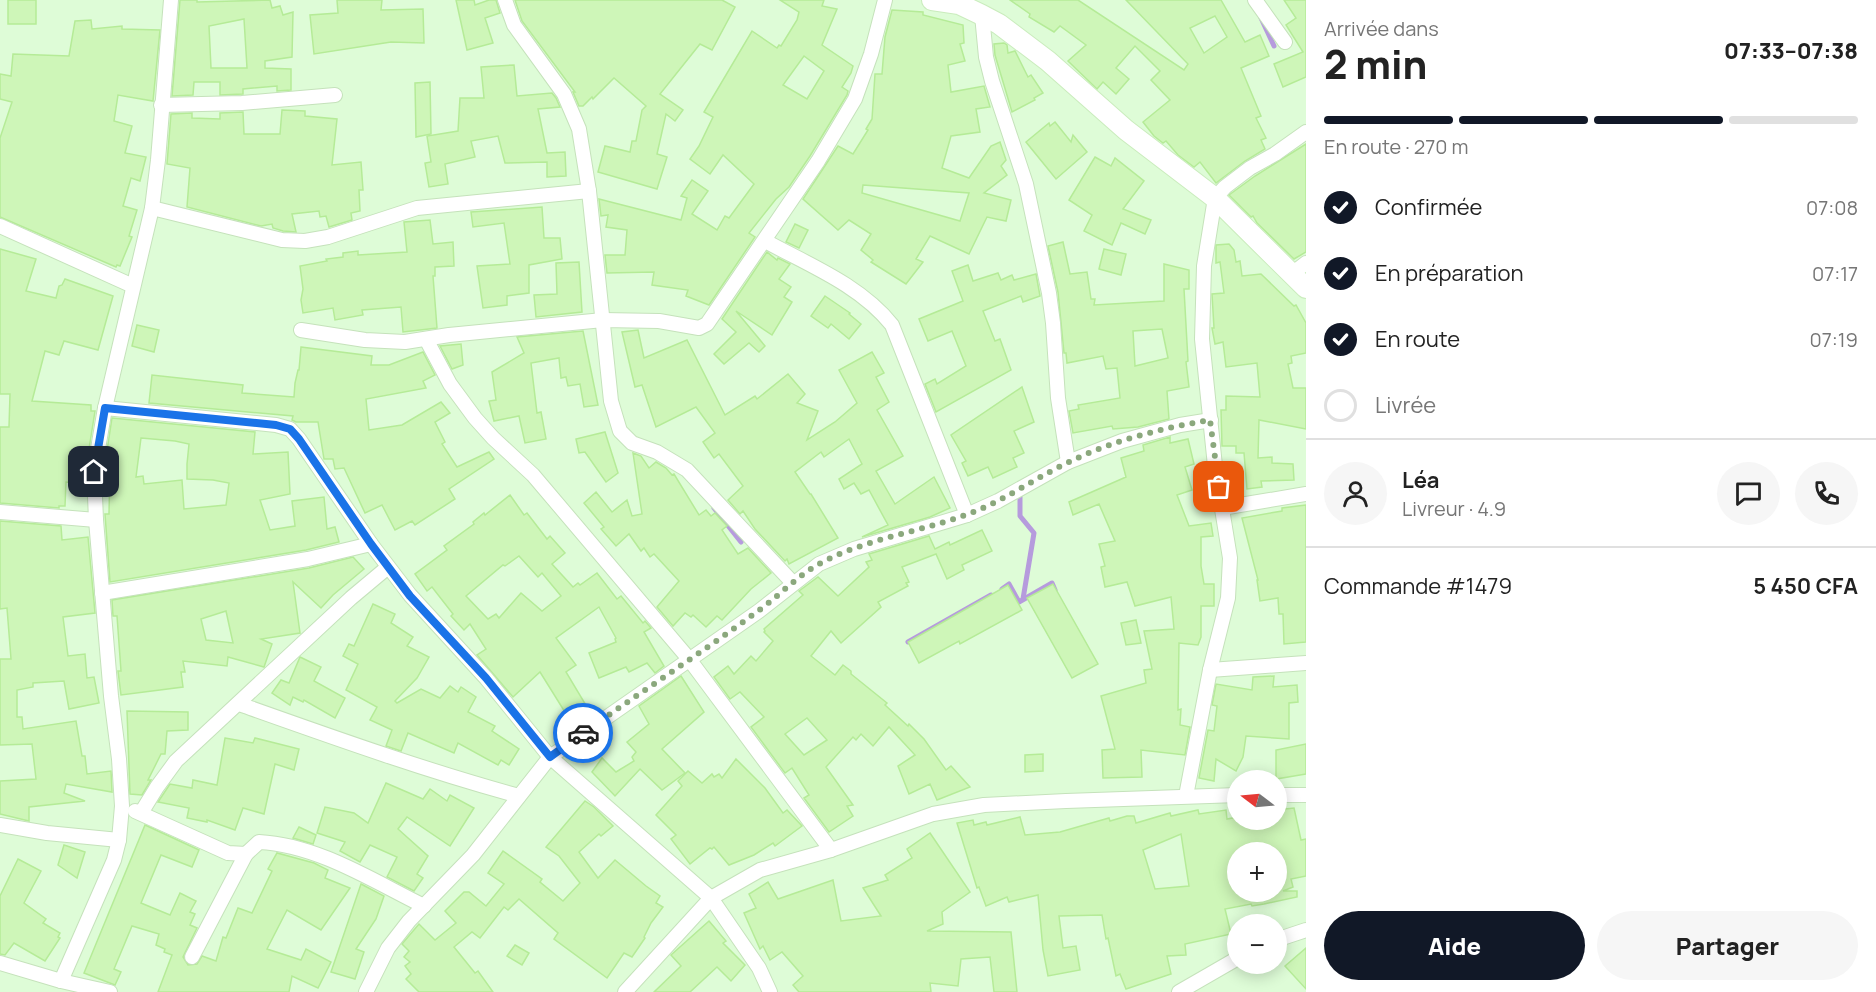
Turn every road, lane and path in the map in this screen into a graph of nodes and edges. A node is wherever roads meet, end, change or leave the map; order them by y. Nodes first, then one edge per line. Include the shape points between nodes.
1 (171, 0) edge
2 (505, 0) edge
3 (885, 0) edge
4 (932, 0) edge
5 (1255, 0) edge
6 (982, 15) junction
7 (1285, 42) dead end
8 (336, 95) dead end
9 (161, 105) junction
10 (1306, 132) edge
11 (589, 191) junction
12 (1215, 198) junction
13 (152, 208) junction
14 (0, 226) edge
15 (765, 241) junction
16 (1299, 268) edge
17 (132, 286) junction
18 (1306, 288) edge
19 (603, 320) junction
20 (302, 330) dead end
21 (426, 339) junction
22 (105, 408) junction
23 (1210, 420) junction
24 (1068, 462) junction
25 (1306, 494) edge
26 (1222, 508) junction
27 (0, 512) edge
28 (967, 515) junction
29 (96, 520) junction
30 (371, 544) junction
31 (388, 567) junction
32 (793, 583) junction
33 (102, 593) junction
34 (689, 659) junction
35 (1306, 663) edge
36 (1210, 670) junction
37 (239, 704) junction
38 (550, 757) junction
39 (1227, 795) edge
40 (1287, 795) edge
41 (1306, 795) edge
42 (519, 796) junction
43 (1186, 796) junction
44 (122, 806) junction
45 (141, 813) junction
46 (0, 825) edge
47 (119, 840) junction
48 (831, 850) junction
49 (246, 854) junction
50 (711, 898) junction
51 (424, 906) junction
52 (1306, 930) edge
53 (1287, 936) edge
54 (192, 957) dead end
55 (0, 963) edge
56 (1227, 964) edge
57 (61, 981) junction
58 (110, 992) edge
59 (366, 992) edge
60 (624, 992) edge
61 (770, 992) edge
62 (1179, 992) edge

1 - 9 street
2 - 11 street via 514,25 564,94 579,129
3 - 15 street via 855,99
4 - 6 main road via 959,4
5 - 7 street
6 - 12 main road via 1048,61 1126,130
6 - 24 street via 986,57 1026,184 1049,293
8 - 9 street
9 - 13 street
10 - 12 street via 1250,168
11 - 13 street via 417,208 305,241 282,240
11 - 19 street
12 - 16 main road via 1253,236
12 - 23 street via 1204,266 1202,309
13 - 17 street
14 - 17 street
15 - 19 street via 707,324 699,328 659,321
15 - 28 street via 856,291 892,325
16 - 18 main road
17 - 22 street
19 - 21 street
19 - 32 street via 611,401 620,431 632,443 687,470
20 - 21 street via 365,340
21 - 34 street via 450,384 475,417 534,475
22 - 29 street via 94,472
22 - 30 street via 290,429
23 - 24 street via 1122,441
23 - 26 street
24 - 28 street
25 - 26 street
26 - 36 street via 1230,558 1228,598
27 - 29 street
28 - 32 street via 854,549 819,564
29 - 33 street
30 - 31 street
30 - 33 street via 308,559
31 - 37 street
31 - 38 street
32 - 34 street
33 - 44 street
34 - 38 street
34 - 48 street
35 - 36 street
36 - 43 street
37 - 42 street via 395,759
37 - 45 street via 176,762
38 - 42 street
38 - 50 street
39 - 43 street
40 - 41 street
42 - 51 street via 473,855
43 - 48 street via 984,806 933,814
44 - 45 street
44 - 47 street
45 - 49 street via 228,853
46 - 47 street
47 - 57 street
48 - 50 street via 760,870
49 - 51 street via 259,842 276,843 326,858
49 - 54 street
50 - 60 street
50 - 61 street via 759,968
51 - 59 street via 388,948
52 - 53 street
55 - 57 street
56 - 62 street
57 - 58 street

